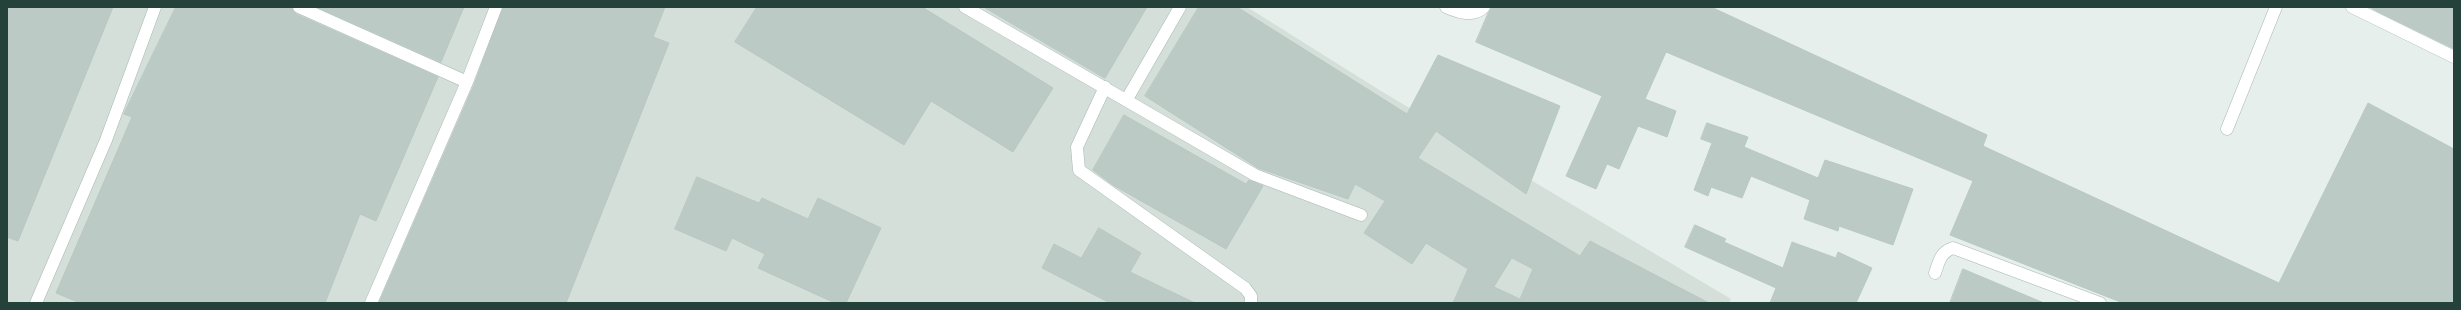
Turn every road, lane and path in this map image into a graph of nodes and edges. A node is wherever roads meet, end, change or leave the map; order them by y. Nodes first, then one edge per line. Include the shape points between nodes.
1 (155, 7) edge
2 (299, 7) edge
3 (496, 7) edge
4 (965, 7) edge
5 (1180, 7) edge
6 (1446, 7) edge
7 (1484, 7) edge
8 (2276, 7) edge
9 (2352, 7) edge
10 (2454, 57) edge
11 (467, 82) junction
12 (1105, 87) junction
13 (1127, 99) junction
14 (2227, 129) dead end
15 (1360, 215) dead end
16 (1935, 273) dead end
17 (36, 303) edge
18 (371, 303) edge
19 (1251, 303) edge
20 (2100, 303) edge

1 - 17 lane via 106,140
2 - 11 lane
3 - 11 lane
4 - 12 lane
5 - 13 lane
6 - 7 lane via 1463,14
8 - 14 lane
9 - 10 lane
11 - 18 lane
12 - 13 lane
12 - 19 lane via 1077,147 1079,170 1245,288 1251,296
13 - 15 lane via 1255,175
16 - 20 lane via 1941,256 1946,250 1953,248

